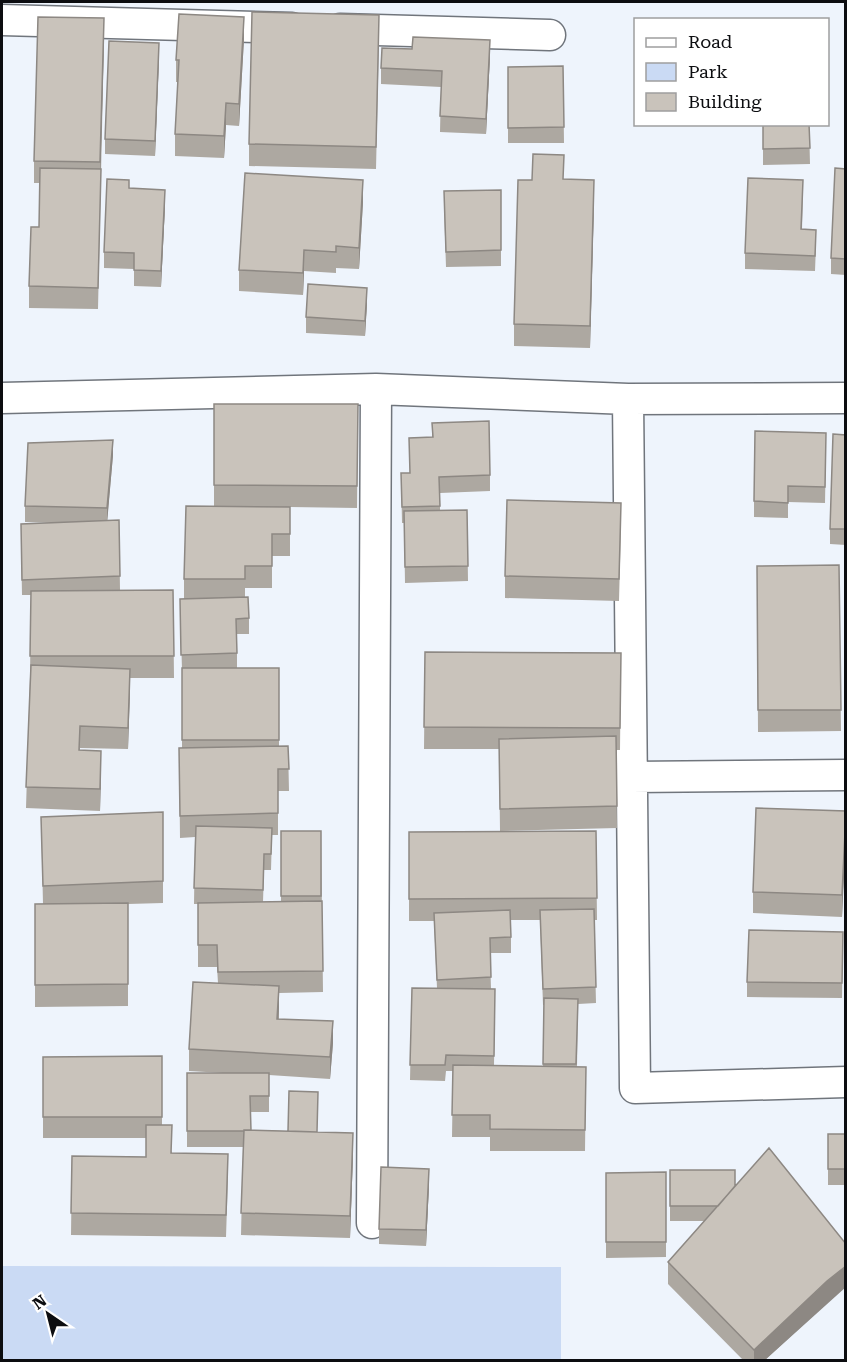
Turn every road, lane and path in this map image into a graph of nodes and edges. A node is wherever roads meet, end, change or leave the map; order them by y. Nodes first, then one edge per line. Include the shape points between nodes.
1 (2, 20) edge
2 (549, 35) dead end
3 (375, 389) junction
4 (2, 398) edge
5 (846, 398) edge
6 (628, 399) junction
7 (846, 775) edge
8 (632, 777) junction
9 (846, 1082) edge
10 (372, 1223) dead end

1 - 2 street
3 - 4 street
3 - 6 street
3 - 10 street
5 - 6 street
6 - 8 street
7 - 8 street
8 - 9 street via 635,1088

